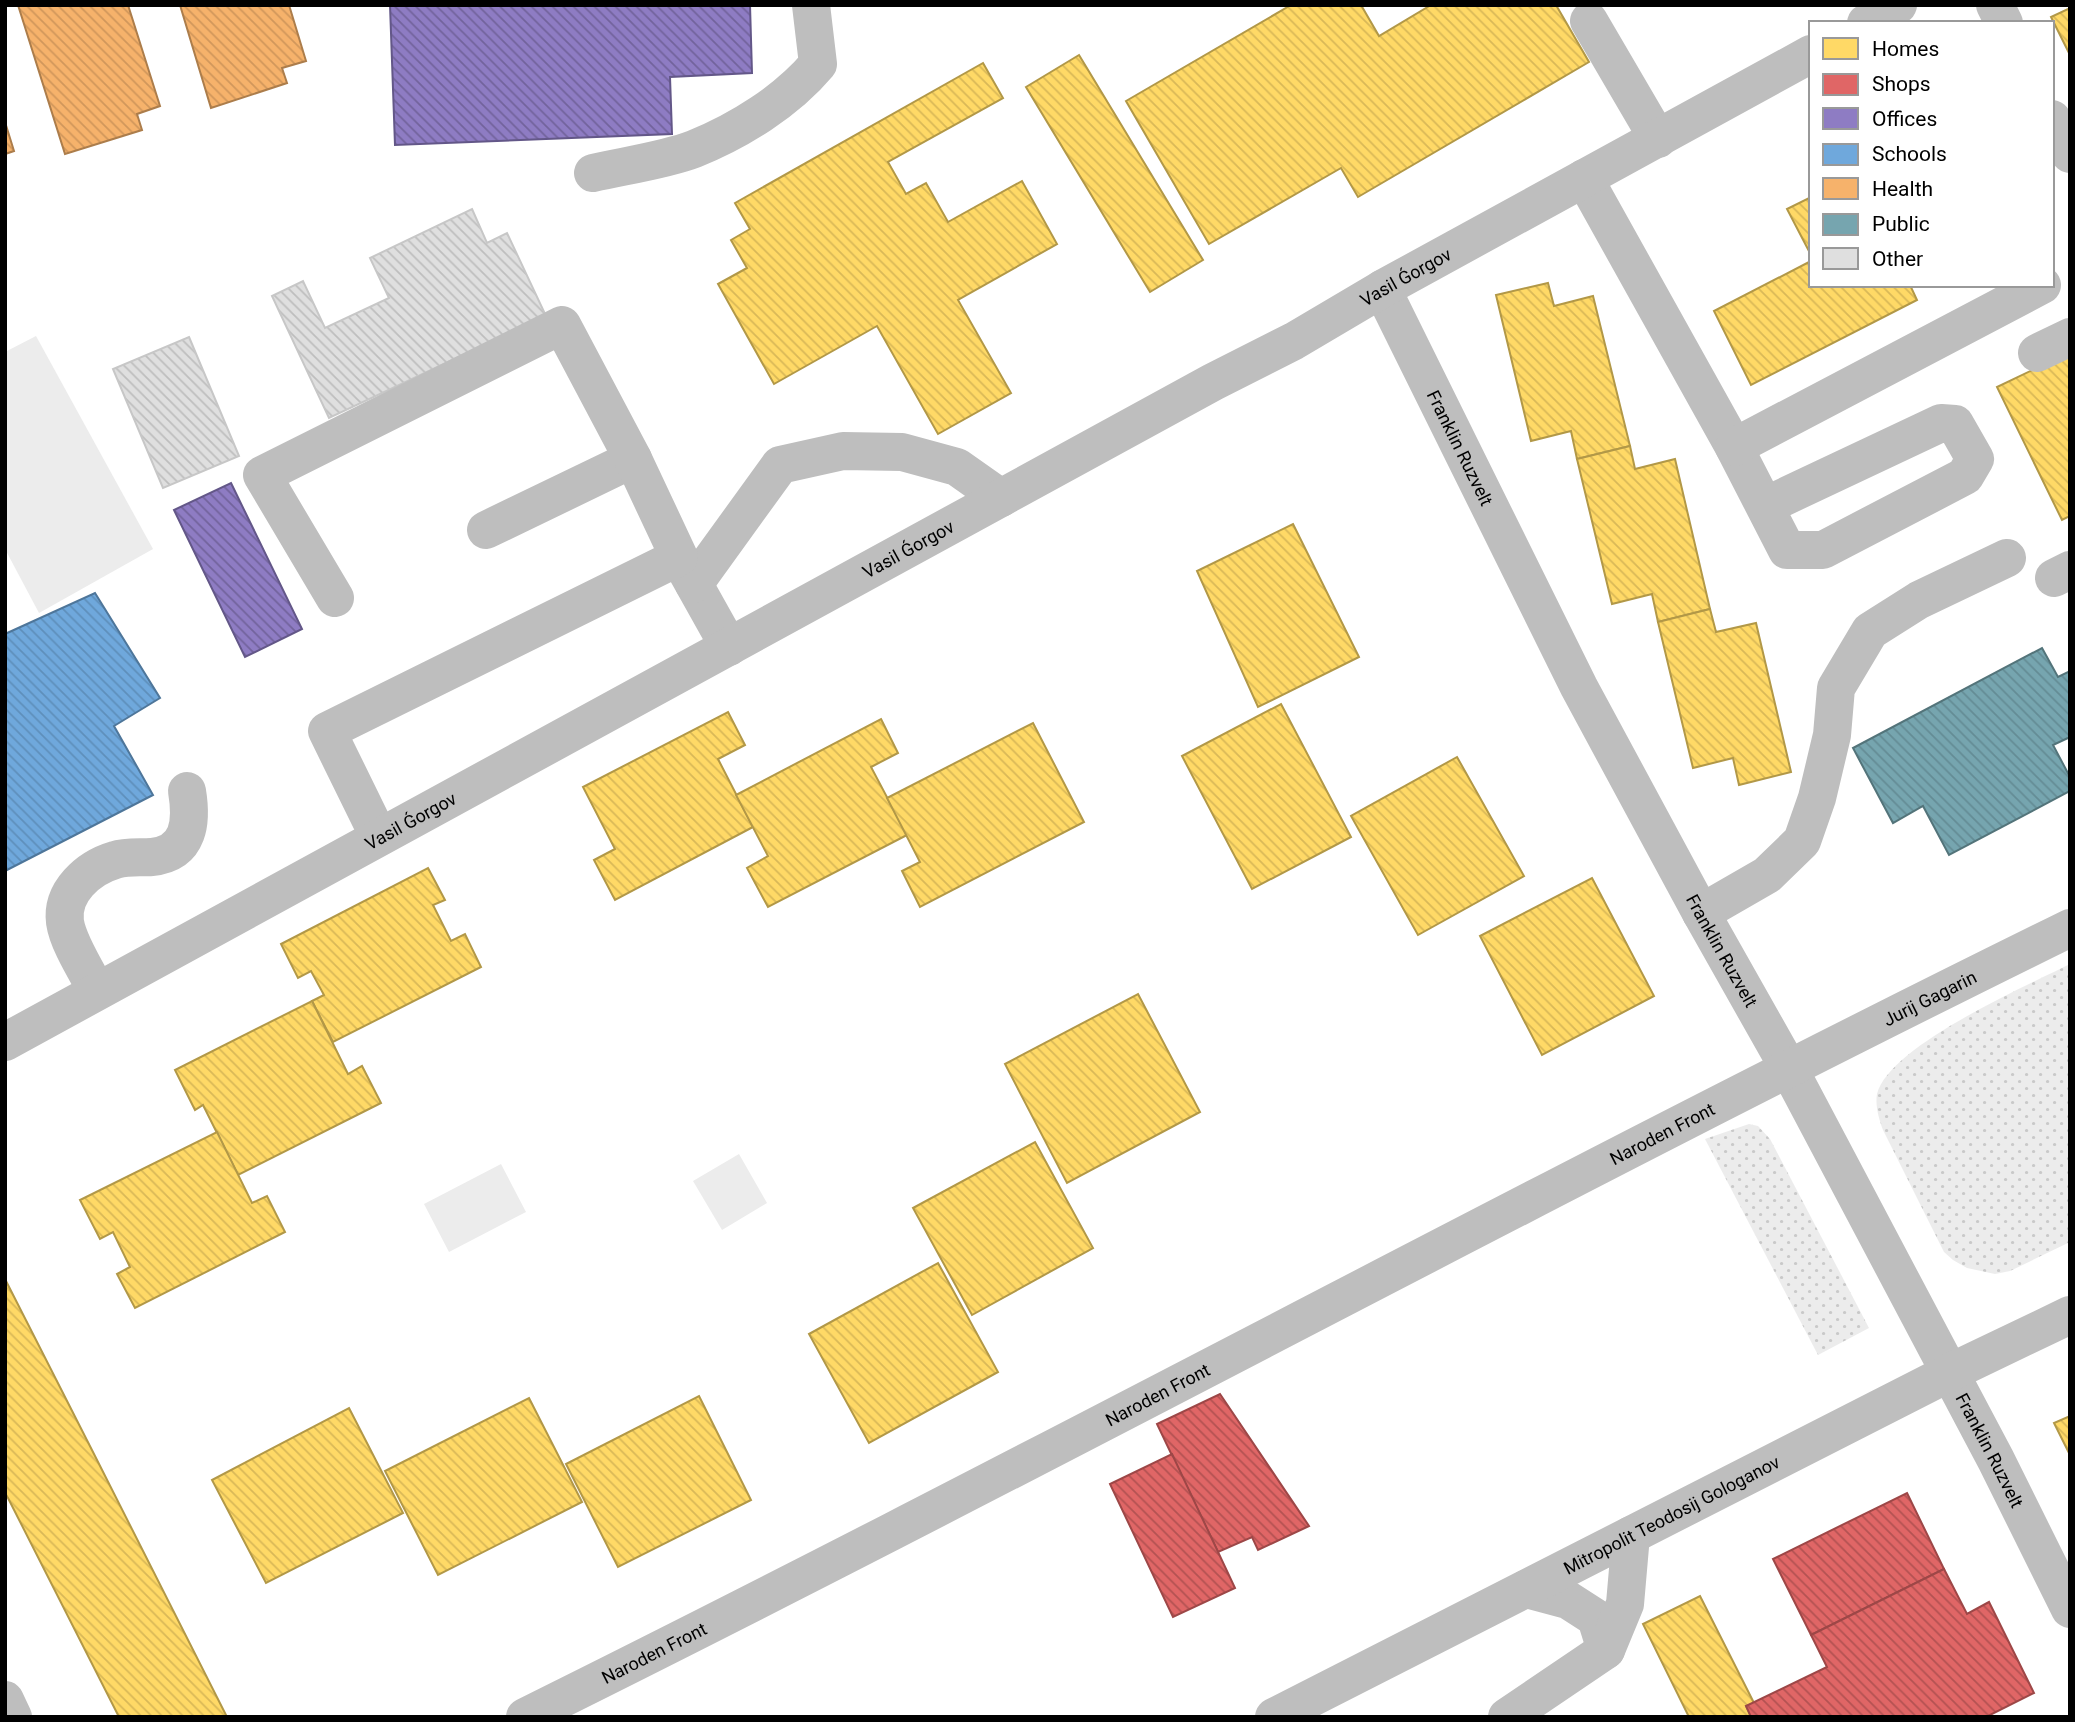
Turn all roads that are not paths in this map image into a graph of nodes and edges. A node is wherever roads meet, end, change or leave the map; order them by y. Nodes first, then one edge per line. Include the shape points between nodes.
1 (811, 5) edge
2 (1898, 5) edge
3 (1995, 5) edge
4 (1589, 20) dead end
5 (1870, 21) edge
6 (2003, 21) edge
7 (1809, 55) edge
8 (2054, 123) edge
9 (1658, 139) junction
10 (2070, 154) edge
11 (593, 173) dead end
12 (1584, 178) junction
13 (2070, 271) edge
14 (2054, 279) edge
15 (2038, 287) edge
16 (1382, 289) junction
17 (2070, 337) edge
18 (2036, 354) dead end
19 (1734, 447) junction
20 (632, 459) junction
21 (1000, 498) junction
22 (1765, 506) junction
23 (486, 530) dead end
24 (2007, 558) dead end
25 (686, 571) junction
26 (335, 598) dead end
27 (729, 646) junction
28 (187, 791) dead end
29 (379, 836) junction
30 (1701, 913) junction
31 (2070, 928) edge
32 (97, 991) junction
33 (5, 1042) edge
34 (1788, 1067) junction
35 (2070, 1315) edge
36 (1949, 1373) junction
37 (1631, 1535) junction
38 (1526, 1589) junction
39 (2070, 1609) edge
40 (1606, 1650) junction
41 (5, 1700) edge
42 (13, 1717) edge
43 (524, 1717) edge
44 (1274, 1717) edge
45 (1507, 1717) edge

1 - 11 street via 818,64 802,84 759,116 693,149
2 - 5 street
3 - 6 street
4 - 9 street
7 - 9 street, Vasil Ǵorgov
8 - 10 street
9 - 12 street, Vasil Ǵorgov
12 - 16 street, Vasil Ǵorgov
12 - 19 street
13 - 14 street
15 - 19 street
16 - 21 street, Vasil Ǵorgov
16 - 30 street, Franklin Ruzvelt via 1579,687
17 - 18 street
19 - 22 street
20 - 23 street
20 - 25 street
20 - 26 street via 562,325 262,475
21 - 25 street via 957,467 902,453 843,450 780,465
21 - 27 street, Vasil Ǵorgov
22 - 22 street via 1787,551 1823,550 1965,476 1975,459 1955,424 1941,423
24 - 30 street via 1919,600 1870,631 1836,688 1832,735 1802,841 1768,875
25 - 27 street
25 - 29 street via 327,731
27 - 29 street, Vasil Ǵorgov
28 - 32 street via 191,814 178,847 153,857 114,860 89,872 68,897 65,922
29 - 32 street, Vasil Ǵorgov
30 - 34 street, Franklin Ruzvelt
31 - 34 street, Jurij Gagarin
32 - 33 street, Vasil Ǵorgov
34 - 36 street, Franklin Ruzvelt
34 - 43 street, Naroden Front via 853,1552
35 - 36 street, Mitropolit Teodosij Gologanov
36 - 37 street, Mitropolit Teodosij Gologanov
36 - 39 street, Franklin Ruzvelt
37 - 38 street, Mitropolit Teodosij Gologanov
37 - 40 street via 1625,1604
38 - 40 street via 1568,1600 1596,1618
38 - 44 street, Mitropolit Teodosij Gologanov
40 - 45 street
41 - 42 street

